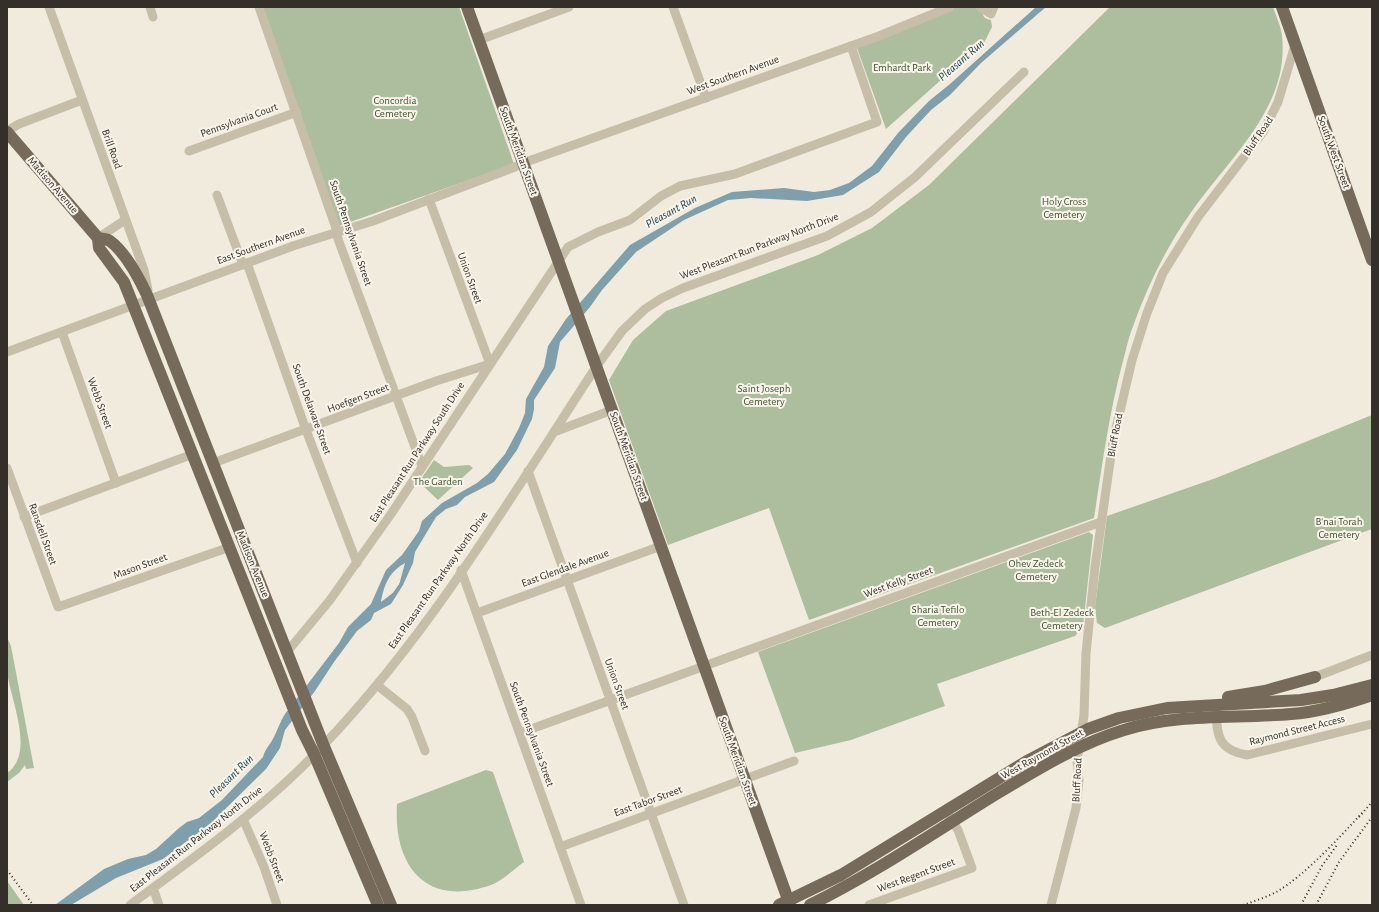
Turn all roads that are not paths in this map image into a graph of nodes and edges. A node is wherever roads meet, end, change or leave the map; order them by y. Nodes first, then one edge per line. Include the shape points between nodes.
1 (49, 7) edge
2 (150, 7) edge
3 (259, 7) edge
4 (467, 7) edge
5 (569, 7) edge
6 (673, 7) edge
7 (950, 7) edge
8 (980, 7) edge
9 (1282, 7) edge
10 (993, 11) edge
11 (153, 17) dead end
12 (479, 40) junction
13 (1295, 45) junction
14 (851, 46) junction
15 (1024, 72) dead end
16 (706, 98) junction
17 (82, 100) junction
18 (296, 112) junction
19 (7, 132) edge
20 (189, 151) dead end
21 (523, 162) junction
22 (217, 195) dead end
23 (429, 199) junction
24 (125, 220) junction
25 (337, 231) junction
26 (98, 238) junction
27 (558, 260) junction
28 (1372, 260) edge
29 (245, 264) junction
30 (149, 299) junction
31 (134, 305) junction
32 (62, 332) junction
33 (7, 352) edge
34 (490, 364) junction
35 (596, 367) junction
36 (396, 396) junction
37 (612, 410) junction
38 (306, 430) junction
39 (554, 432) junction
40 (193, 454) junction
41 (213, 463) junction
42 (422, 466) junction
43 (7, 468) edge
44 (528, 471) junction
45 (116, 483) junction
46 (24, 516) junction
47 (1101, 522) junction
48 (230, 546) junction
49 (661, 546) junction
50 (357, 563) junction
51 (461, 570) junction
52 (567, 580) junction
53 (58, 607) joint
54 (477, 613) junction
55 (287, 652) junction
56 (1372, 655) edge
57 (704, 666) junction
58 (1314, 676) joint
59 (377, 685) junction
60 (1372, 685) edge
61 (1372, 695) edge
62 (610, 700) junction
63 (1216, 704) junction
64 (1191, 705) junction
65 (1216, 717) junction
66 (1372, 724) edge
67 (1082, 731) junction
68 (520, 733) junction
69 (324, 744) junction
70 (1080, 746) junction
71 (425, 751) dead end
72 (314, 754) junction
73 (794, 761) dead end
74 (744, 779) junction
75 (946, 811) junction
76 (651, 813) junction
77 (243, 819) junction
78 (952, 821) junction
79 (560, 847) junction
80 (153, 888) junction
81 (786, 904) edge
82 (130, 905) edge
83 (159, 905) edge
84 (277, 905) edge
85 (378, 905) edge
86 (391, 905) edge
87 (581, 905) edge
88 (684, 905) edge
89 (810, 905) edge
90 (869, 905) edge
91 (1050, 905) edge

1 - 17 street, Brill Road
2 - 11 street
3 - 18 street, South Pennsylvania Street
4 - 12 main road, South Meridian Street
5 - 12 street
6 - 16 street
7 - 14 street, West Southern Avenue
8 - 10 street
9 - 13 main road
12 - 21 main road, South Meridian Street
13 - 28 main road, South West Street
13 - 47 street, Bluff Road via 1278,102 1263,132 1189,229 1171,257 1154,295 1127,378 1114,434
14 - 16 street, West Southern Avenue
14 - 27 street, East Pleasant Run Parkway South Drive via 877,122 735,174 680,186 661,196 630,220 571,244
15 - 35 street, West Pleasant Run Parkway North Drive via 916,177 871,212 827,236 662,298 645,309 622,331
16 - 21 street, West Southern Avenue
17 - 19 street via 19,124
17 - 24 street, Brill Road
18 - 20 street, Pennsylvania Court
18 - 25 street, South Pennsylvania Street
19 - 26 main road, Madison Avenue
21 - 23 street, East Southern Avenue
21 - 27 main road, South Meridian Street
22 - 29 street, South Delaware Street
23 - 25 street, East Southern Avenue
23 - 34 street, Union Street
24 - 26 street
24 - 30 street, Brill Road via 144,270
25 - 29 street, East Southern Avenue
25 - 36 street, South Pennsylvania Street
26 - 30 main road, Madison Avenue via 109,240 123,256
26 - 31 main road, Madison Avenue via 99,248 124,282
27 - 34 street, East Pleasant Run Parkway South Drive
27 - 35 main road, South Meridian Street
29 - 30 street, East Southern Avenue
29 - 38 street, South Delaware Street
30 - 31 street, East Southern Avenue
30 - 41 main road, Madison Avenue
31 - 32 street, East Southern Avenue
31 - 40 main road, Madison Avenue
32 - 33 street, East Southern Avenue
32 - 45 street, Webb Street
34 - 36 street, Hoefgen Street
34 - 42 street, East Pleasant Run Parkway South Drive
35 - 37 main road, South Meridian Street
35 - 39 street, East Pleasant Run Parkway North Drive
36 - 38 street, Hoefgen Street
36 - 42 street, South Pennsylvania Street
37 - 39 street
37 - 49 main road, South Meridian Street
38 - 41 street, Hoefgen Street
38 - 50 street, South Delaware Street
39 - 44 street, East Pleasant Run Parkway North Drive
40 - 45 street
40 - 48 main road, Madison Avenue
41 - 55 main road, Madison Avenue
42 - 50 street, East Pleasant Run Parkway South Drive
43 - 46 street, Ransdell Street
44 - 51 street, East Pleasant Run Parkway North Drive
44 - 52 street, Union Street
45 - 46 street
46 - 53 street, Ransdell Street
47 - 57 street, West Kelly Street
47 - 67 street, Bluff Road via 1087,633
48 - 53 street, Mason Street
48 - 72 main road, Madison Avenue via 302,730
49 - 52 street, East Glendale Avenue
49 - 57 main road, South Meridian Street
50 - 55 street, East Pleasant Run Parkway South Drive
51 - 54 street, South Pennsylvania Street
51 - 59 street, East Pleasant Run Parkway North Drive
52 - 54 street, East Glendale Avenue
52 - 62 street, Union Street
54 - 68 street, South Pennsylvania Street
55 - 69 main road, Madison Avenue
56 - 58 street
57 - 62 street, West Kelly Street
57 - 74 main road, South Meridian Street
58 - 64 main road via 1254,693
59 - 69 street, East Pleasant Run Parkway North Drive
59 - 71 street via 410,713
60 - 63 main road, West Raymond Street via 1308,700
61 - 65 main road, West Raymond Street via 1302,713
62 - 68 street, West Kelly Street
62 - 76 street, Union Street
63 - 64 main road, West Raymond Street
63 - 65 street, Raymond Street Access
64 - 67 main road, West Raymond Street via 1134,714
65 - 66 street, Raymond Street Access via 1222,744 1233,751 1247,754
65 - 70 main road, West Raymond Street via 1183,718 1152,723 1114,733
67 - 70 street, Bluff Road
67 - 75 main road, West Raymond Street via 1027,761
68 - 79 street, South Pennsylvania Street
69 - 72 street, East Pleasant Run Parkway North Drive
69 - 86 main road, Madison Avenue
70 - 78 main road, West Raymond Street
70 - 91 street, Bluff Road via 1074,816
72 - 77 street, East Pleasant Run Parkway North Drive
72 - 85 main road, Madison Avenue
73 - 74 street, East Tabor Street
74 - 76 street, East Tabor Street
74 - 81 main road, South Meridian Street
75 - 78 street
75 - 81 main road, West Raymond Street via 841,875
76 - 79 street, East Tabor Street
76 - 88 street, Union Street
77 - 80 street, East Pleasant Run Parkway North Drive
77 - 84 street, Webb Street
78 - 89 main road, West Raymond Street via 867,874
78 - 90 street, West Regent Street via 972,868
79 - 87 street, South Pennsylvania Street
80 - 82 street, East Pleasant Run Parkway North Drive
80 - 83 street

